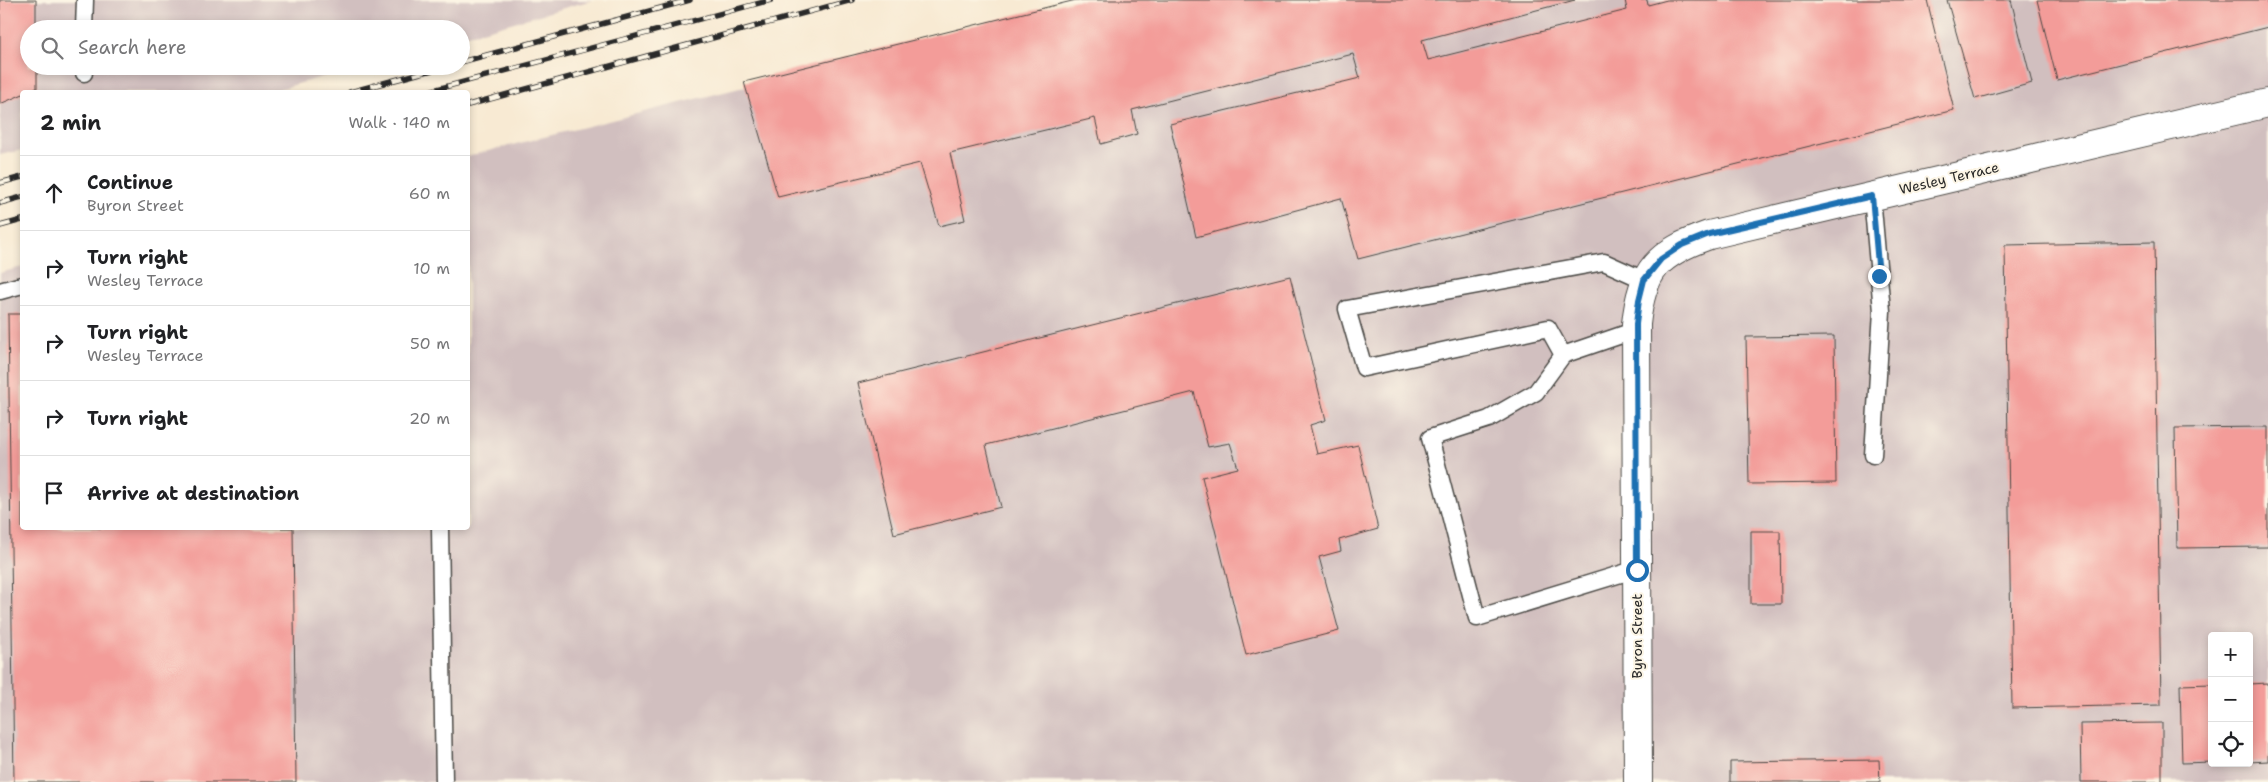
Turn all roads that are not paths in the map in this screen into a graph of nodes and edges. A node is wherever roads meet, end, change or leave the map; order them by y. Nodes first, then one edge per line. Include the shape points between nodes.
1 (84, 0) edge
2 (84, 20) edge
3 (2268, 103) edge
4 (1872, 196) junction
5 (1644, 280) junction
6 (20, 286) edge
7 (0, 291) edge
8 (1636, 330) junction
9 (1563, 355) junction
10 (1872, 456) dead end
11 (440, 530) edge
12 (1637, 570) junction
13 (444, 782) edge
14 (1638, 782) edge

1 - 2 lane
3 - 4 street, Wesley Terrace
4 - 5 street, Wesley Terrace via 1709,234 1682,245 1661,259
4 - 10 lane via 1882,312
5 - 8 street, Byron Street
5 - 9 lane via 1604,262 1348,310 1364,368 1548,328
6 - 7 lane
8 - 9 lane
8 - 12 street, Byron Street
9 - 12 lane via 1536,392 1489,419 1430,438 1477,618
11 - 13 lane
12 - 14 street, Byron Street

